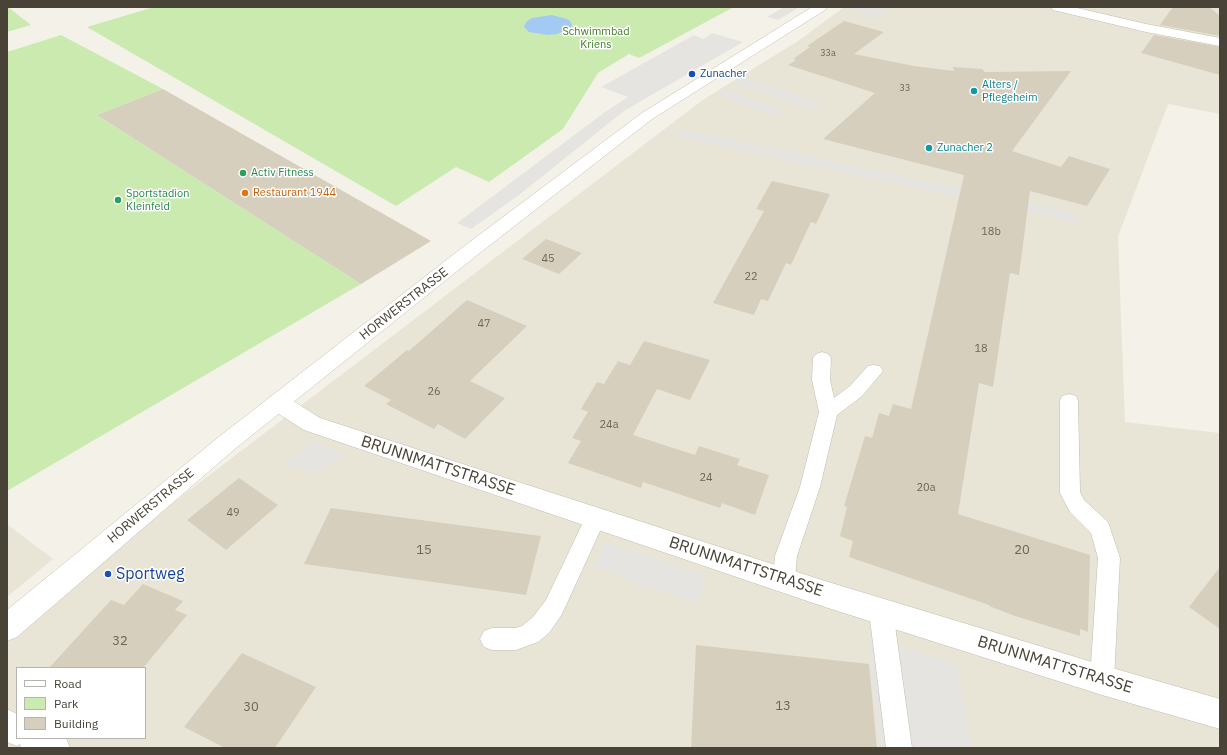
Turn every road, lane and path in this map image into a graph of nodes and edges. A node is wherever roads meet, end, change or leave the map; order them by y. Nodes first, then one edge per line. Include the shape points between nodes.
1 (821, 7) edge
2 (1057, 7) edge
3 (1220, 42) edge
4 (822, 358) dead end
5 (874, 371) dead end
6 (1069, 401) dead end
7 (278, 403) junction
8 (828, 412) junction
9 (595, 518) junction
10 (784, 580) junction
11 (881, 611) junction
12 (7, 628) edge
13 (492, 639) dead end
14 (1102, 680) junction
15 (1220, 714) edge
16 (7, 725) edge
17 (16, 730) edge
18 (35, 739) edge
19 (54, 748) edge
20 (899, 748) edge

1 - 7 street, HORWERSTRASSE via 647,116 474,248
2 - 3 street
4 - 8 lane via 821,380
5 - 8 lane via 856,391
6 - 14 lane via 1070,493 1078,506 1100,528 1109,558
7 - 9 street, BRUNNMATTSTRASSE via 312,424
7 - 12 street, HORWERSTRASSE
8 - 10 lane via 810,487 786,556
9 - 10 street, BRUNNMATTSTRASSE
9 - 13 lane via 554,607 541,625 530,634 516,639
10 - 11 street, BRUNNMATTSTRASSE
11 - 14 street, BRUNNMATTSTRASSE
11 - 20 lane
14 - 15 street, BRUNNMATTSTRASSE
16 - 17 street
18 - 19 street

